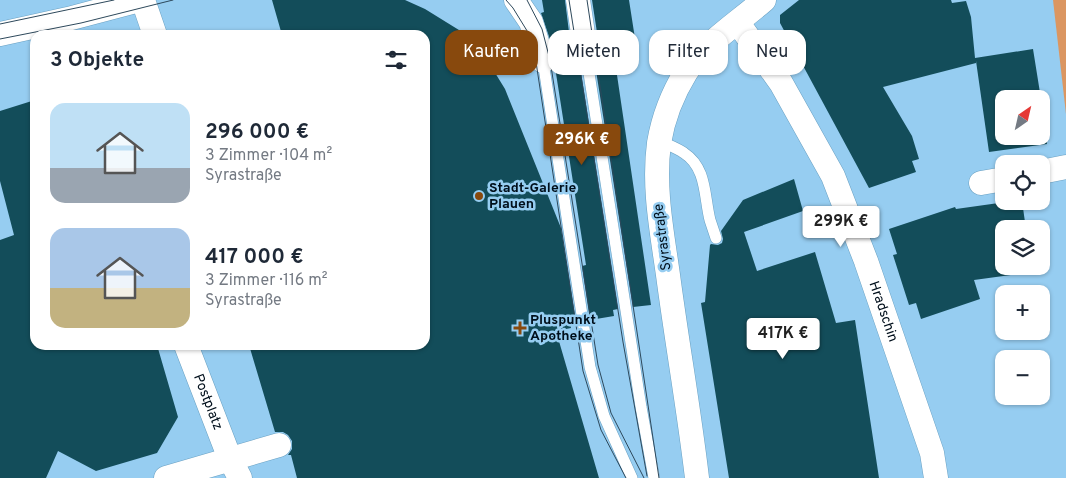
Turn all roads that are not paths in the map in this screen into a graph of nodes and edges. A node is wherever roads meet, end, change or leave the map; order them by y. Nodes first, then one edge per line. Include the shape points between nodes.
1 (142, 0) edge
2 (516, 0) edge
3 (578, 0) edge
4 (764, 0) edge
5 (738, 23) junction
6 (153, 30) edge
7 (582, 30) edge
8 (0, 34) edge
9 (543, 61) joint
10 (589, 75) edge
11 (660, 141) junction
12 (1066, 167) edge
13 (1050, 170) edge
14 (716, 238) dead end
15 (188, 350) edge
16 (279, 445) dead end
17 (235, 469) edge
18 (166, 478) edge
19 (632, 478) edge
20 (654, 478) edge
21 (697, 478) edge
22 (936, 478) edge

1 - 6 street
1 - 8 street
2 - 9 street via 531,22
3 - 7 street
4 - 5 street, Syrastraße
5 - 11 street, Syrastraße via 703,52 687,71 668,110
5 - 22 street, Hradschin via 782,83 833,176 932,453
9 - 19 lane via 590,367 604,416
10 - 20 lane
11 - 14 lane via 684,152 698,168
11 - 21 street, Syrastraße via 658,186 663,238
12 - 13 street
15 - 17 street, Postplatz
16 - 17 street
17 - 18 street

